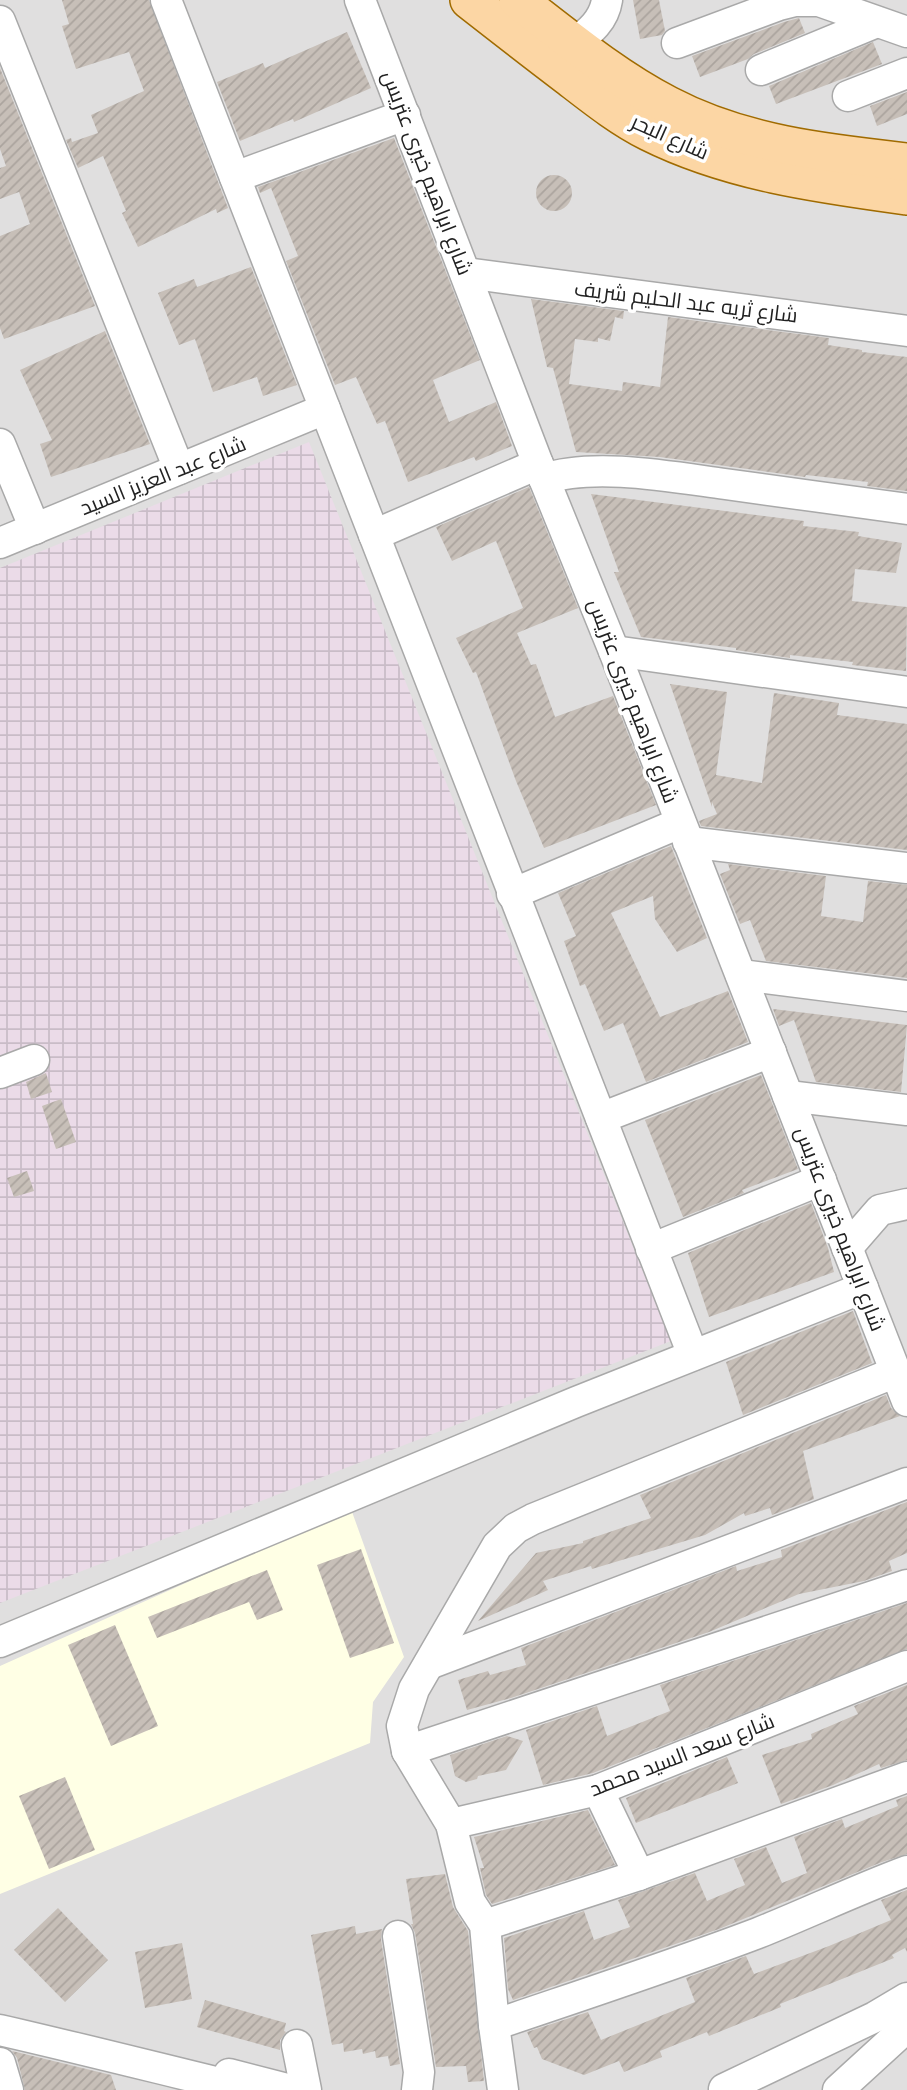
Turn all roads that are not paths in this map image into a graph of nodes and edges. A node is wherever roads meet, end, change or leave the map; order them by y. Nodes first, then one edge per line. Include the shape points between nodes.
1 (166, 0) edge
2 (360, 0) edge
3 (468, 0) edge
4 (518, 0) edge
5 (607, 0) edge
6 (0, 21) edge
7 (877, 22) junction
8 (907, 32) edge
9 (574, 43) junction
10 (677, 43) dead end
11 (761, 70) dead end
12 (907, 73) edge
13 (848, 96) dead end
14 (405, 115) junction
15 (907, 162) edge
16 (235, 177) junction
17 (907, 195) edge
18 (466, 273) junction
19 (907, 331) edge
20 (325, 410) junction
21 (0, 444) edge
22 (179, 469) junction
23 (541, 472) junction
24 (907, 509) edge
25 (34, 529) junction
26 (374, 534) junction
27 (0, 543) edge
28 (614, 650) junction
29 (907, 692) edge
30 (684, 832) junction
31 (907, 869) edge
32 (512, 894) junction
33 (741, 975) junction
34 (907, 996) edge
35 (771, 1052) junction
36 (34, 1060) dead end
37 (0, 1073) edge
38 (788, 1096) junction
39 (907, 1111) edge
40 (601, 1118) junction
41 (821, 1180) junction
42 (907, 1205) edge
43 (847, 1248) junction
44 (652, 1249) junction
45 (863, 1287) junction
46 (693, 1355) junction
47 (895, 1372) junction
48 (907, 1401) edge
49 (907, 1483) edge
50 (907, 1585) edge
51 (0, 1642) edge
52 (429, 1664) junction
53 (907, 1666) edge
54 (407, 1751) junction
55 (907, 1777) edge
56 (598, 1790) junction
57 (451, 1824) junction
58 (907, 1871) edge
59 (639, 1875) junction
60 (485, 1925) junction
61 (398, 1936) dead end
62 (907, 1998) edge
63 (494, 2025) junction
64 (907, 2027) edge
65 (0, 2030) edge
66 (297, 2045) dead end
67 (0, 2063) edge
68 (128, 2065) edge
69 (228, 2084) edge
70 (8, 2090) edge
71 (291, 2090) edge
72 (306, 2090) edge
73 (417, 2090) edge
74 (503, 2090) edge
75 (725, 2090) edge
76 (838, 2090) edge

1 - 16 street
2 - 14 street, شارع ابراهيم خيرى عتريس
3 - 17 main road, شارع البحر via 605,105 649,132 753,170
4 - 9 main road, شارع البحر
5 - 9 street via 598,24
6 - 22 street
7 - 8 street
7 - 10 street via 819,1 795,1
7 - 11 street
9 - 15 main road, شارع البحر via 668,106 715,126 814,151
12 - 13 street
14 - 16 street
14 - 18 street, شارع ابراهيم خيرى عتريس
16 - 20 street
18 - 19 street, شارع ثريه عبد الحليم شريف
18 - 23 street, شارع ابراهيم خيرى عتريس
20 - 22 street, شارع عبد العزيز السيد
20 - 26 street
21 - 25 street
22 - 25 street, شارع عبد العزيز السيد
23 - 24 street via 667,477
23 - 26 street
23 - 28 street, شارع ابراهيم خيرى عتريس
25 - 27 street, شارع عبد العزيز السيد
26 - 32 street
28 - 29 street
28 - 30 street, شارع ابراهيم خيرى عتريس
30 - 31 street
30 - 32 street
30 - 33 street, شارع ابراهيم خيرى عتريس
32 - 40 street
33 - 34 street
33 - 35 street, شارع ابراهيم خيرى عتريس
35 - 38 street, شارع ابراهيم خيرى عتريس
35 - 40 street
36 - 37 street
38 - 39 street
38 - 41 street, شارع ابراهيم خيرى عتريس
40 - 44 street
41 - 43 street, شارع ابراهيم خيرى عتريس
41 - 44 street
42 - 43 street via 880,1210
43 - 45 street, شارع ابراهيم خيرى عتريس
44 - 46 street
45 - 46 street
45 - 47 street, شارع ابراهيم خيرى عتريس
46 - 51 street
47 - 48 street, شارع ابراهيم خيرى عتريس
47 - 52 street via 516,1528 498,1546
49 - 52 street
50 - 54 street
52 - 54 street via 414,1689 402,1726
53 - 56 street, شارع سعد السيد محمد
54 - 57 street
55 - 59 street
56 - 57 street, شارع سعد السيد محمد
56 - 59 street
57 - 60 street via 470,1902
58 - 63 street via 709,1951
59 - 60 street
60 - 63 street
61 - 73 street via 419,2073
62 - 75 street
63 - 74 street
64 - 76 street
65 - 68 street
66 - 72 street
67 - 70 street
68 - 69 street
69 - 71 street

